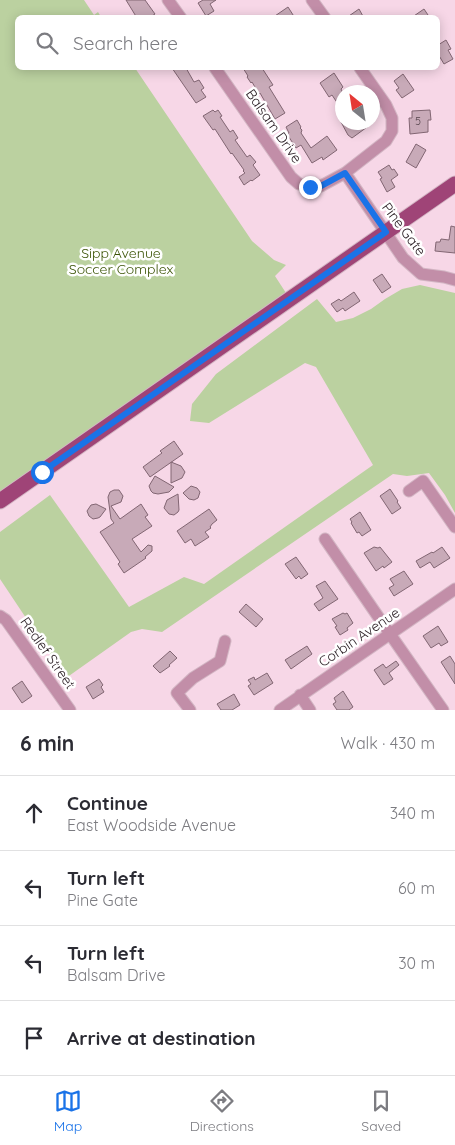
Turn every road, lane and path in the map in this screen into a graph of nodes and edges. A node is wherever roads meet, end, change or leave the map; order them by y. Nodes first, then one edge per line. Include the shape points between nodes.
1 (168, 0) edge
2 (312, 0) edge
3 (179, 15) edge
4 (323, 15) edge
5 (216, 70) edge
6 (361, 70) edge
7 (345, 173) junction
8 (455, 184) edge
9 (386, 232) junction
10 (455, 280) edge
11 (409, 491) dead end
12 (0, 501) edge
13 (455, 527) edge
14 (325, 539) dead end
15 (455, 589) edge
16 (0, 616) edge
17 (390, 634) junction
18 (225, 640) dead end
19 (300, 695) junction
20 (70, 710) edge
21 (190, 710) edge
22 (280, 710) edge
23 (310, 710) edge
24 (443, 710) edge

1 - 3 street
2 - 4 street
5 - 7 street, Balsam Drive via 299,184 321,186
6 - 7 street, Balsam Drive via 386,104 392,118 392,131 386,141
7 - 9 street, Pine Gate
8 - 9 main road
9 - 10 street, Pine Gate via 403,258 421,274
9 - 12 main road
11 - 13 street via 423,481
14 - 17 street
15 - 17 street, Corbin Avenue
16 - 20 street, Redlef Street
17 - 19 street, Corbin Avenue
17 - 24 street
18 - 21 street via 220,661 177,693
19 - 22 street, Corbin Avenue
19 - 23 street

